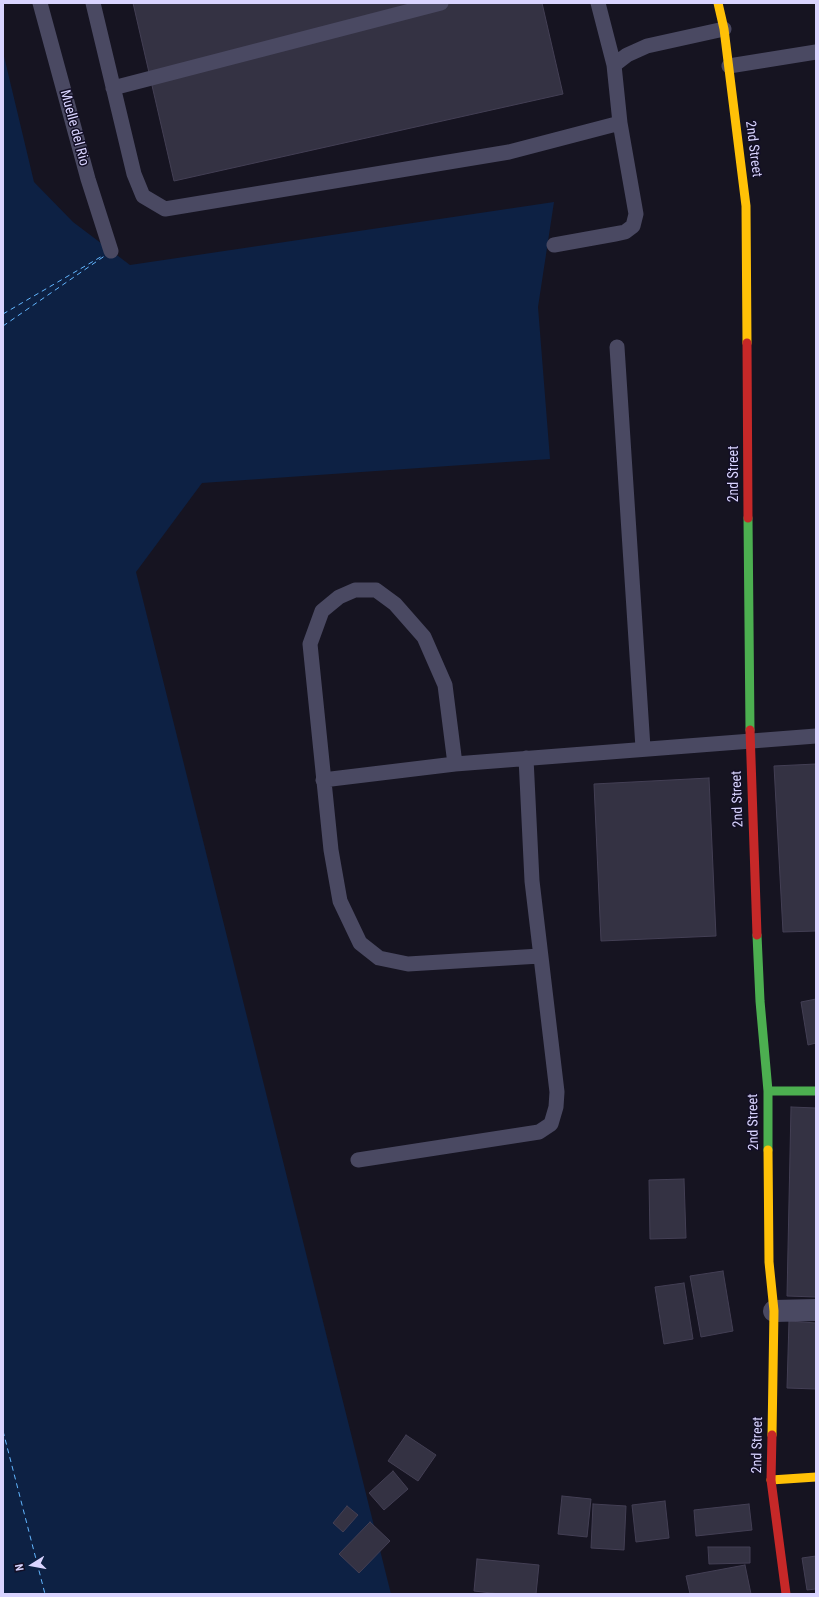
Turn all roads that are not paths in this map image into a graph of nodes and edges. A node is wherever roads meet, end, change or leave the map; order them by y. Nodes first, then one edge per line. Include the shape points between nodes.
1 (40, 3) edge
2 (93, 3) edge
3 (441, 3) edge
4 (598, 3) edge
5 (718, 3) edge
6 (724, 29) junction
7 (816, 52) edge
8 (614, 65) junction
9 (728, 66) junction
10 (113, 88) junction
11 (620, 123) junction
12 (554, 245) dead end
13 (111, 251) dead end
14 (617, 346) dead end
15 (816, 736) edge
16 (750, 740) junction
17 (643, 748) junction
18 (526, 758) junction
19 (454, 764) junction
20 (323, 780) junction
21 (540, 956) junction
22 (768, 1091) junction
23 (816, 1091) edge
24 (358, 1160) dead end
25 (816, 1310) edge
26 (774, 1311) junction
27 (816, 1477) edge
28 (771, 1480) junction
29 (786, 1594) edge

1 - 13 lane, Muelle del Rio via 88,179
2 - 10 lane
3 - 10 lane
4 - 8 lane
5 - 6 street, 2nd Street
6 - 8 lane via 647,46 627,55
6 - 9 street, 2nd Street
7 - 9 lane
8 - 11 lane
9 - 16 street, 2nd Street via 746,206
10 - 11 lane via 134,174 143,196 165,210 509,152
11 - 12 lane via 636,214 634,226 625,232
14 - 17 lane
15 - 16 lane
16 - 17 lane
16 - 22 street, 2nd Street via 760,1002
17 - 18 lane
18 - 19 lane
18 - 21 lane via 532,881
19 - 20 lane
19 - 20 lane via 445,685 424,637 395,604 376,590 355,590 339,597 322,611 310,644
20 - 21 lane via 340,900 360,943 379,958 408,964
21 - 24 lane via 556,1092 552,1124 539,1132
22 - 23 street
22 - 26 street, 2nd Street via 769,1262
25 - 26 street
26 - 28 street, 2nd Street
27 - 28 street
28 - 29 street, 2nd Street

